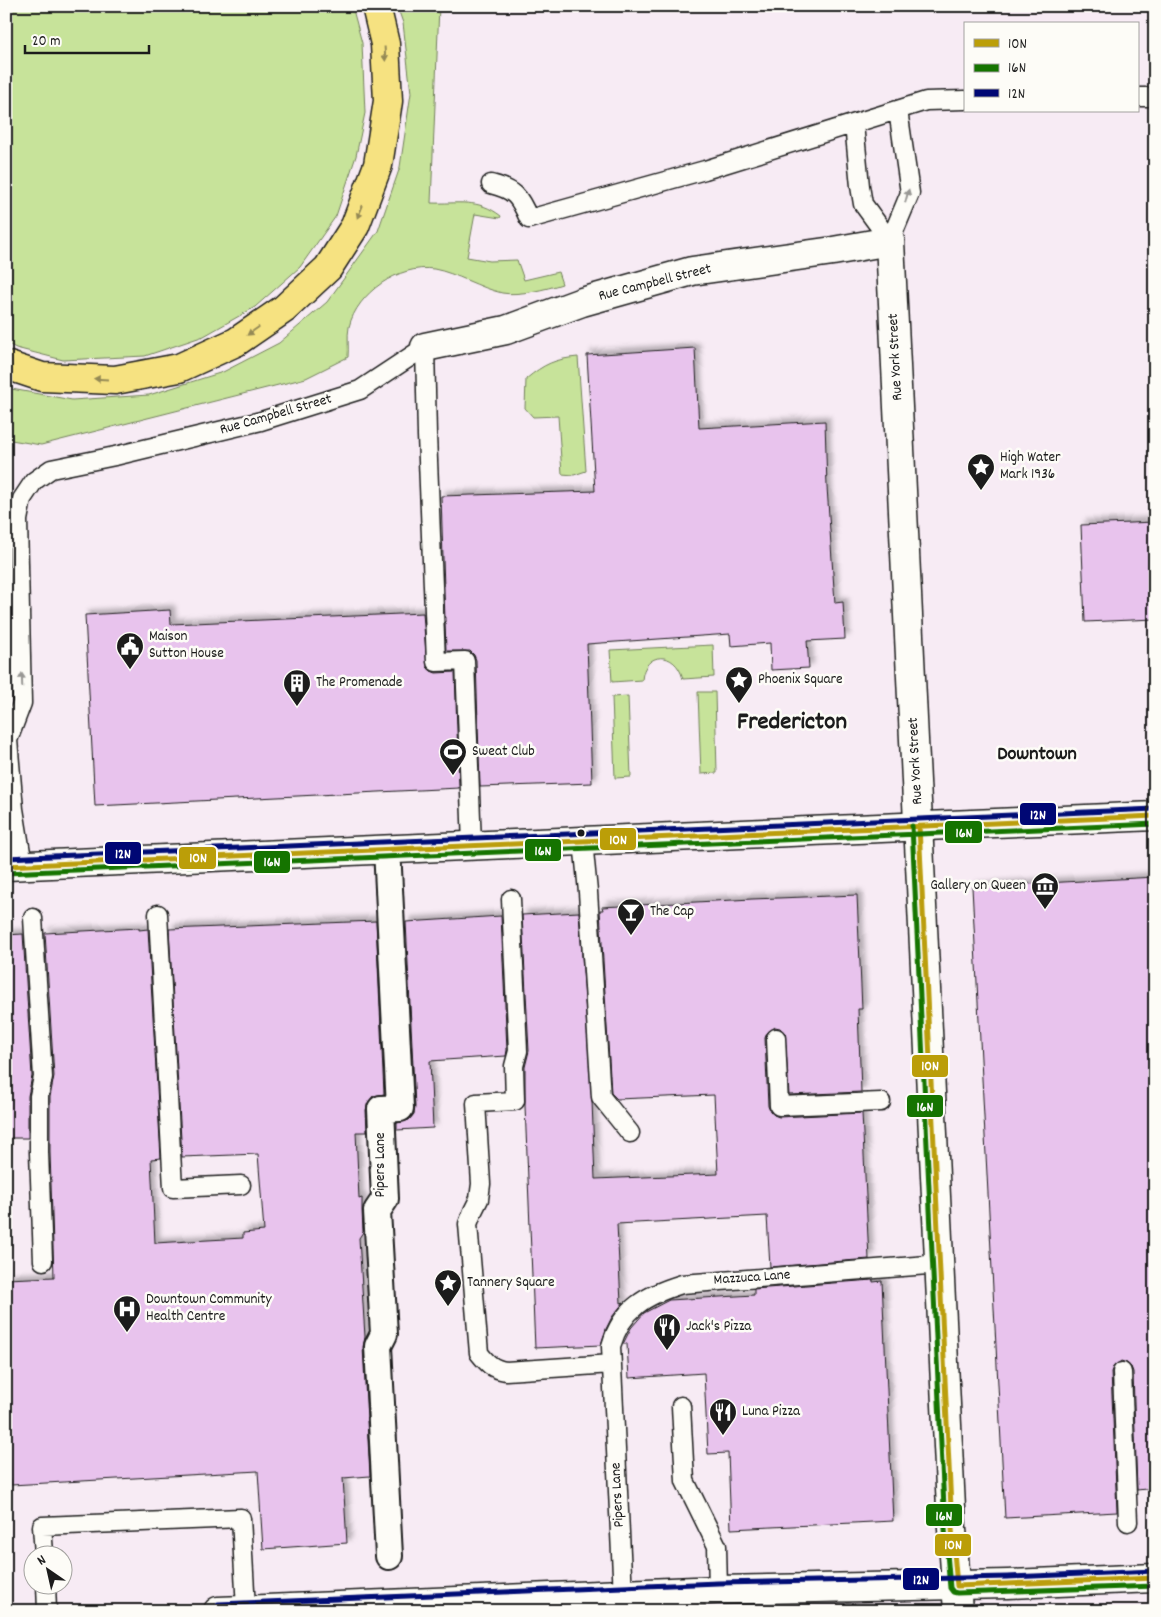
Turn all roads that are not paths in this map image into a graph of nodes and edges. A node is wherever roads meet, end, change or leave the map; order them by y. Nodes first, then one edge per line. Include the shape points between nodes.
1 (376, 6) edge
2 (1138, 97) edge
3 (1155, 97) edge
4 (964, 100) edge
5 (898, 110) junction
6 (854, 124) junction
7 (490, 184) dead end
8 (890, 242) junction
9 (425, 347) junction
10 (6, 365) edge
11 (1155, 816) edge
12 (919, 826) junction
13 (583, 841) junction
14 (472, 845) junction
15 (387, 849) junction
16 (12, 863) edge
17 (511, 899) dead end
18 (158, 914) dead end
19 (33, 918) dead end
20 (776, 1038) dead end
21 (881, 1102) dead end
22 (630, 1133) dead end
23 (241, 1185) dead end
24 (42, 1261) dead end
25 (940, 1264) junction
26 (612, 1364) junction
27 (1122, 1372) dead end
28 (681, 1406) dead end
29 (1128, 1522) dead end
30 (43, 1544) edge
31 (390, 1556) dead end
32 (1155, 1578) edge
33 (718, 1590) junction
34 (46, 1594) edge
35 (623, 1595) junction
36 (958, 1598) edge
37 (461, 1606) edge
38 (346, 1608) edge
39 (246, 1609) junction
40 (47, 1611) edge
41 (218, 1611) edge

1 -> 10 highway via 385,44 388,101 378,166 354,226 328,268 284,309 236,342 179,368 115,380 42,377
2 - 3 lane
4 - 5 lane via 926,101
5 - 6 lane
8 -> 5 lane via 910,193
6 - 7 lane via 530,219 523,204 509,188
6 - 8 lane via 864,204
8 - 9 main road, Rue Campbell Street via 692,271 582,302 506,330
8 - 12 main road, Rue York Street
9 - 14 lane via 436,662 465,661
16 -> 9 lane, Rue Campbell Street via 14,809 8,740 22,702 18,520 22,499 34,481 51,469 261,421 360,390
11 - 12 main road
12 - 13 main road
12 - 25 main road, Rue York Street
13 - 14 main road
13 - 22 lane via 601,1097
14 - 15 main road
15 - 16 main road
15 - 31 street, Pipers Lane via 400,1108 381,1109 385,1199 377,1211 384,1334 378,1346
17 - 26 lane via 518,1052 514,1066 515,1101 476,1103 481,1184 479,1199 468,1224 480,1353 487,1364 506,1371
18 - 23 lane via 174,1188
19 - 24 lane via 43,1077 39,1096
20 - 21 lane via 779,1106
25 - 26 lane, Mazzuca Lane via 682,1284 642,1300 624,1317 611,1346
25 - 36 main road, Rue York Street
26 - 35 lane, Pipers Lane
27 - 29 lane
28 - 33 lane via 685,1481 717,1546
30 - 39 lane via 42,1526 241,1518
32 - 36 main road
33 - 35 main road
33 - 36 main road
34 - 40 lane
35 - 37 main road
37 - 38 main road
38 - 39 main road
39 - 41 main road

